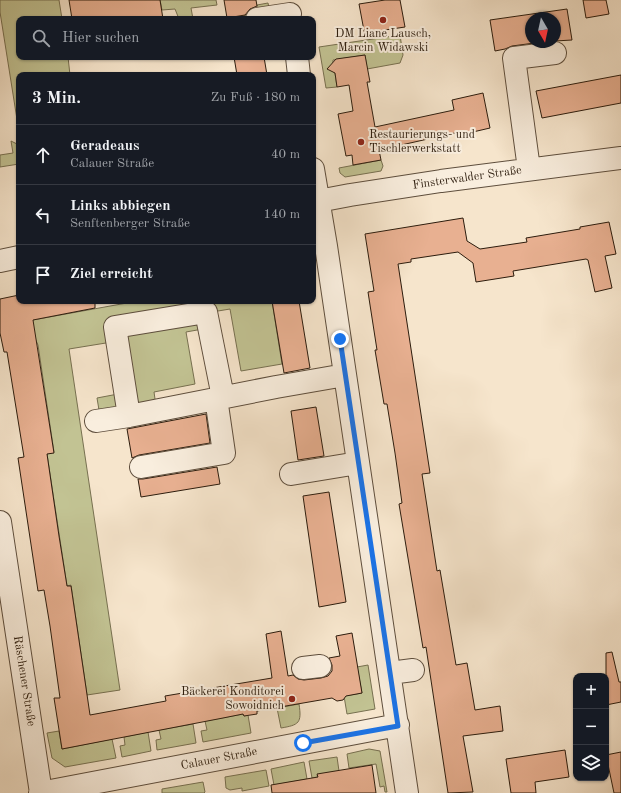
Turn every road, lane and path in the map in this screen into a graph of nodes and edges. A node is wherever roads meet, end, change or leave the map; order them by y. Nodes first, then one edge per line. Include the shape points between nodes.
1 (290, 11) edge
2 (269, 16) edge
3 (555, 53) dead end
4 (297, 60) edge
5 (299, 72) edge
6 (621, 158) edge
7 (529, 169) junction
8 (316, 202) edge
9 (16, 258) edge
10 (0, 261) edge
11 (345, 375) junction
12 (220, 397) junction
13 (129, 416) junction
14 (96, 421) dead end
15 (358, 464) junction
16 (141, 467) dead end
17 (291, 474) dead end
18 (0, 522) edge
19 (412, 662) dead end
20 (389, 666) junction
21 (398, 726) junction
22 (41, 793) edge
23 (407, 793) edge

1 - 2 street
3 - 7 street via 514,58
4 - 5 street
6 - 7 street, Finsterwalder Straße
7 - 8 street, Finsterwalder Straße
8 - 11 street
9 - 10 street
11 - 12 street
11 - 15 street
12 - 13 street
12 - 13 street via 206,312 115,327
12 - 16 street via 224,453
13 - 14 street
15 - 17 street
15 - 20 street
18 - 22 street, Räschener Straße
19 - 20 street
20 - 21 street
21 - 22 street, Calauer Straße
21 - 23 street

